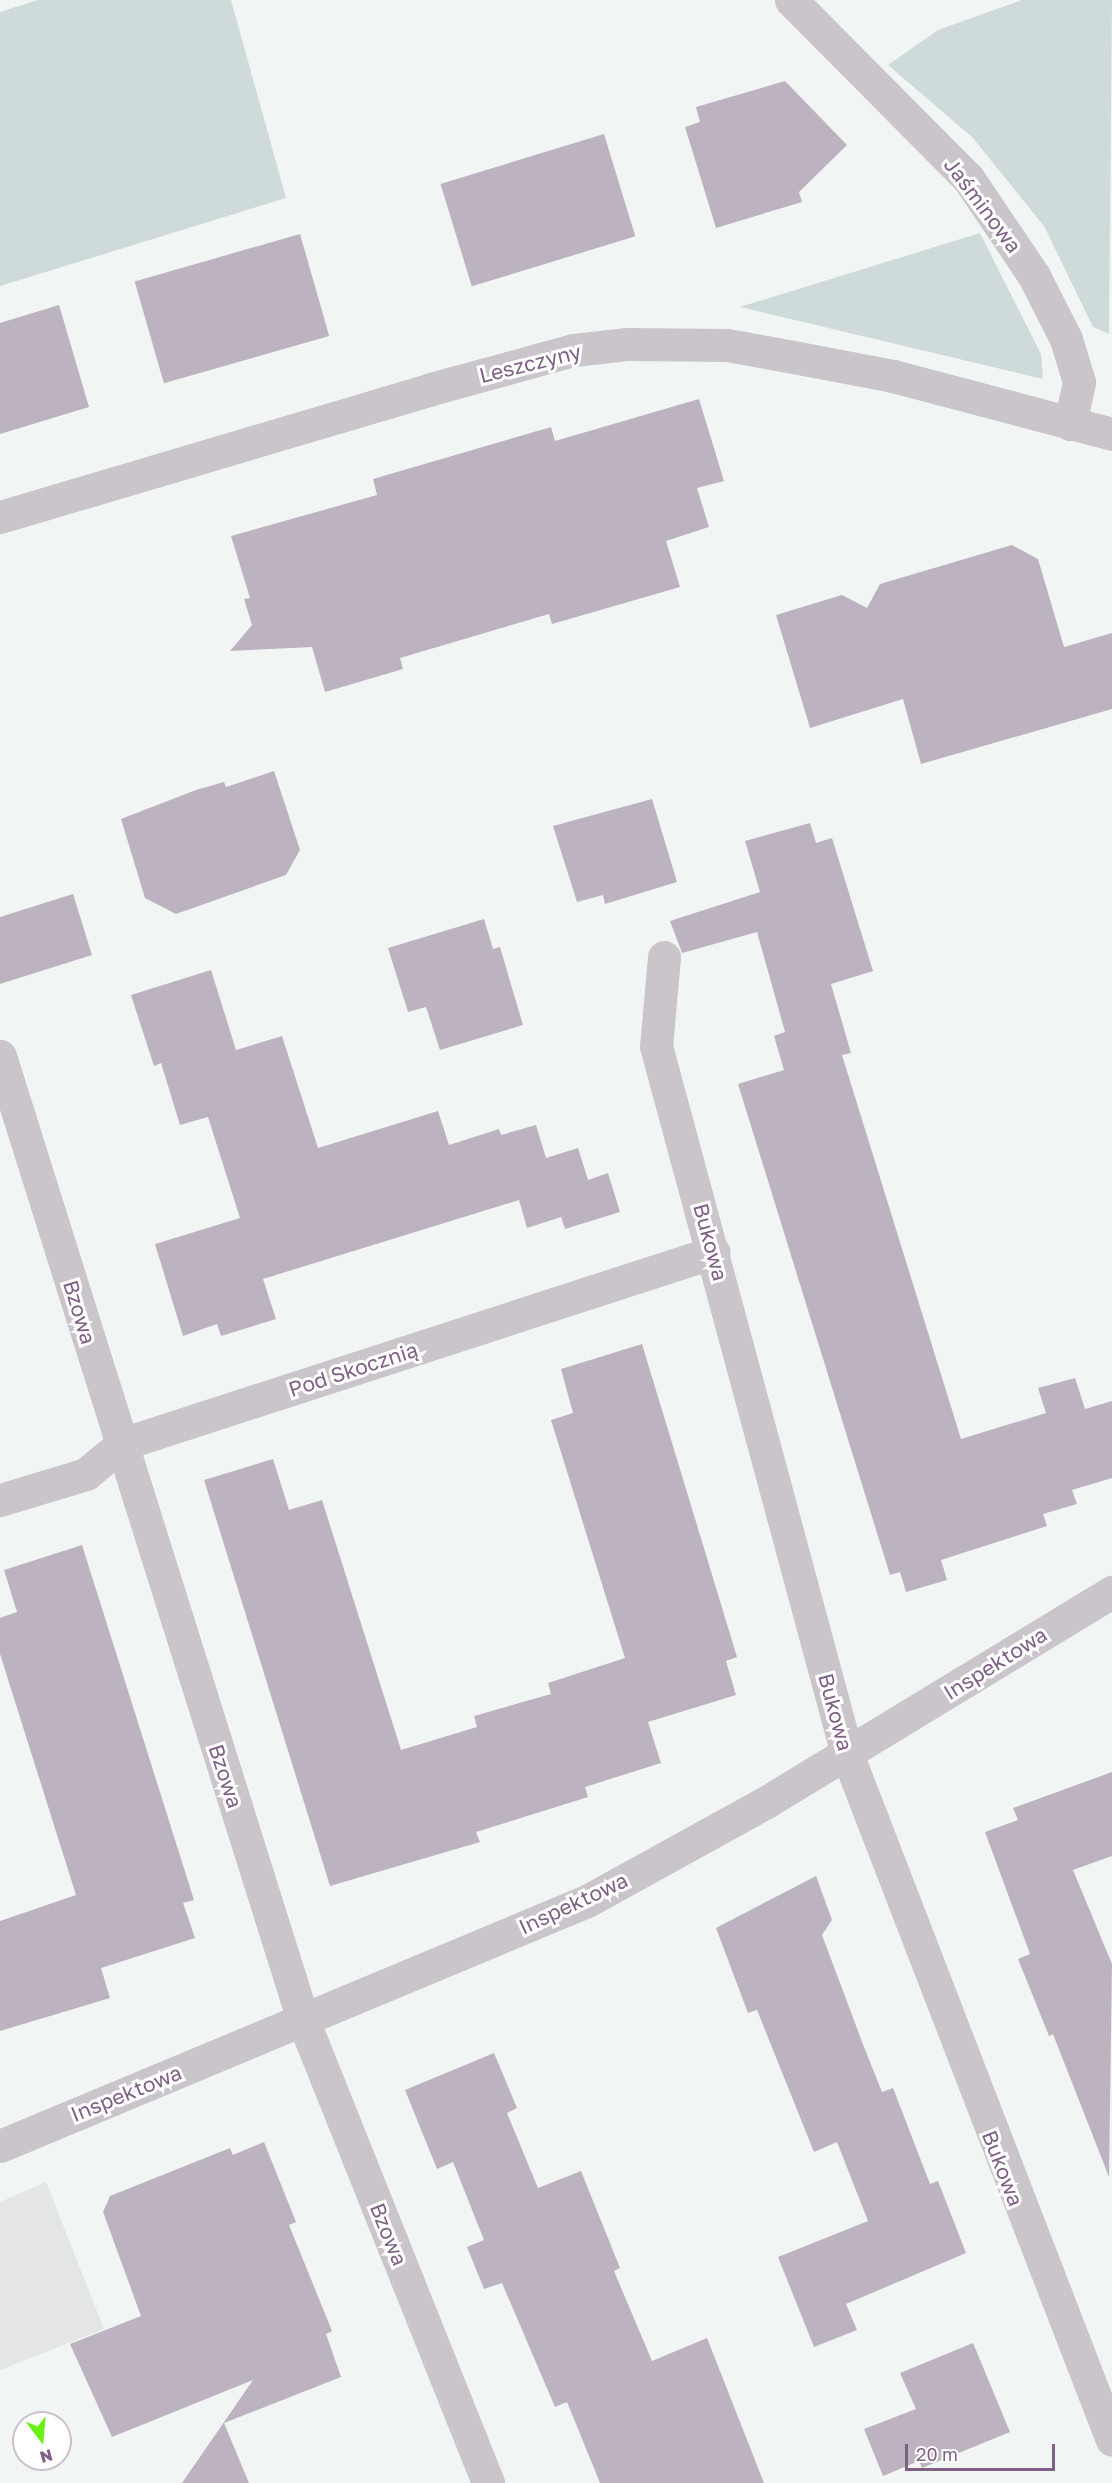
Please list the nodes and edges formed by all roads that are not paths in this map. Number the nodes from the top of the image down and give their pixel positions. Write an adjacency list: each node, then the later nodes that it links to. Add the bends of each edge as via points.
1 (791, 0): 2 (street, Jaśminowa, via 968,178 1034,276 1066,339 1078,382)
2 (1070, 424): 3 (street, Leszczyny); 4 (street, Leszczyny, via 893,376 737,347 626,344 574,350 431,389)
3 (1112, 435)
4 (0, 517)
5 (664, 957): 7 (street, Bukowa, via 656,1046)
6 (0, 1056): 8 (street, Bzowa)
7 (714, 1252): 8 (street, Pod Skocznią); 11 (street, Bukowa)
8 (122, 1444): 9 (street, Pod Skocznią, via 86,1474); 12 (street, Bzowa)
9 (0, 1500)
10 (1112, 1592): 11 (street, Inspektowa)
11 (847, 1754): 12 (street, Inspektowa, via 587,1901); 14 (street, Bukowa)
12 (303, 2020): 13 (street, Inspektowa); 15 (street, Bzowa)
13 (0, 2146)
14 (1112, 2440)
15 (488, 2483)

